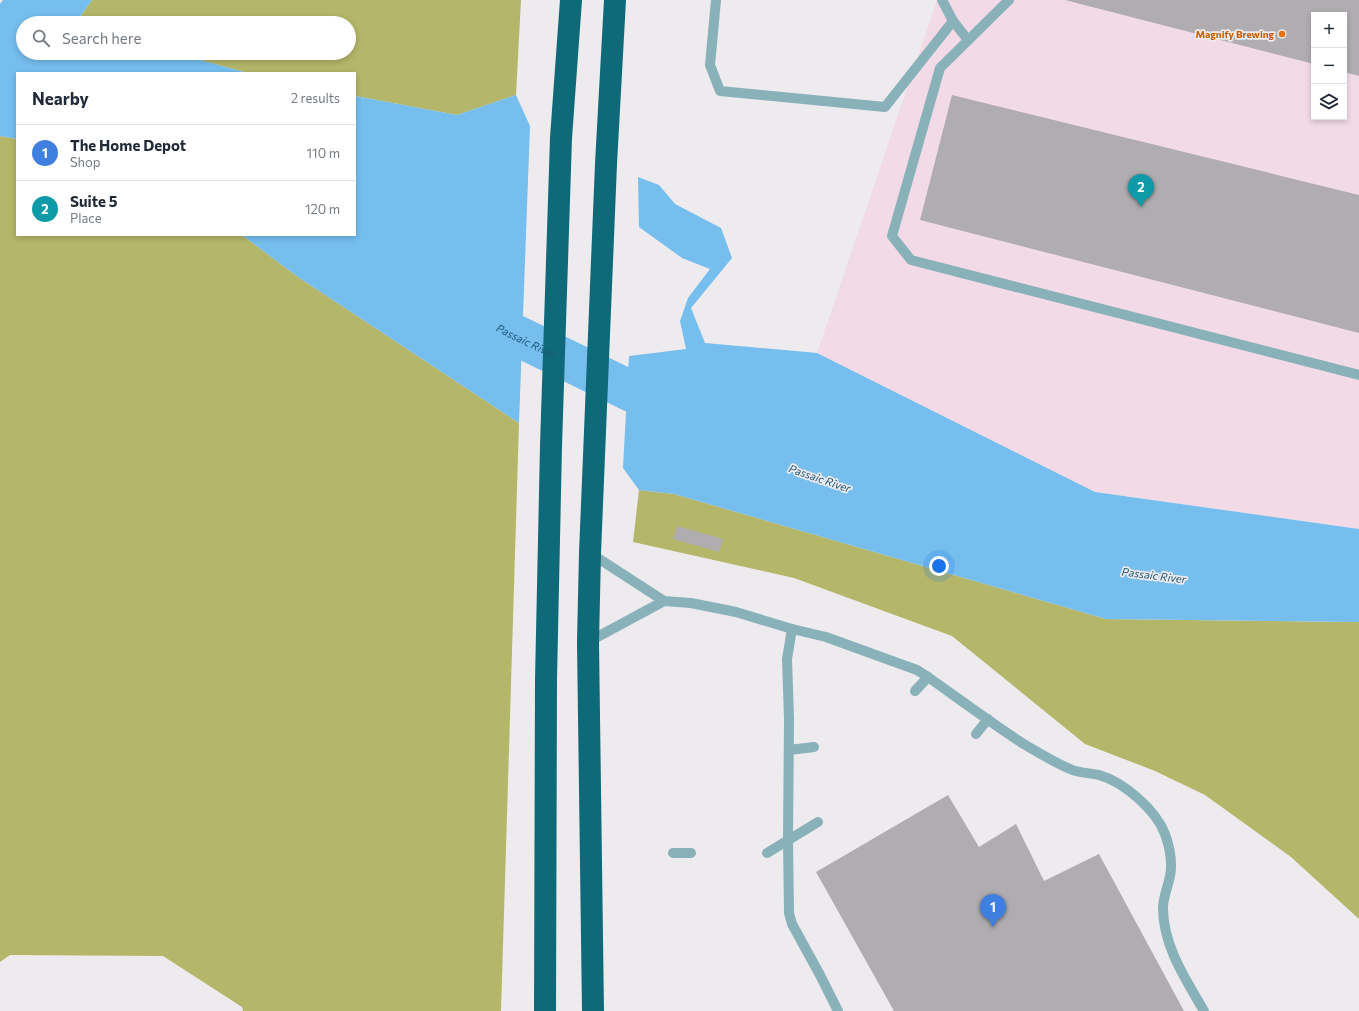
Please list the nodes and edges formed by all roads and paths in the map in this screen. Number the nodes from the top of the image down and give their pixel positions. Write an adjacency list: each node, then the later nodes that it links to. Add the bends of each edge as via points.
1 (571, 0): 24 (highway, via 561,138 551,446 546,680)
2 (615, 0): 9 (highway)
3 (716, 0): 6 (lane, via 710,65 720,91 885,107)
4 (942, 0): 6 (lane)
5 (1009, 0): 7 (lane)
6 (953, 21): 7 (lane)
7 (968, 40): 8 (lane, via 940,68 892,236 911,260)
8 (1359, 374)
9 (590, 553): 10 (lane); 12 (highway)
10 (664, 601): 11 (lane, via 691,603 736,612); 12 (lane)
11 (792, 629): 13 (lane, via 826,638); 18 (lane, via 787,659)
12 (588, 642): 25 (highway)
13 (928, 676): 14 (lane); 15 (lane)
14 (915, 691)
15 (988, 720): 16 (lane); 27 (lane, via 1071,770 1101,775 1118,784 1133,794 1157,819 1164,832 1172,861 1163,908 1165,932 1170,948)
16 (976, 734)
17 (814, 746): 18 (lane)
18 (789, 750): 20 (lane)
19 (818, 822): 20 (lane)
20 (788, 840): 23 (lane); 26 (lane, via 789,914)
21 (673, 853): 22 (lane)
22 (691, 853)
23 (767, 853)
24 (545, 1011)
25 (593, 1011)
26 (838, 1011)
27 (1204, 1011)

